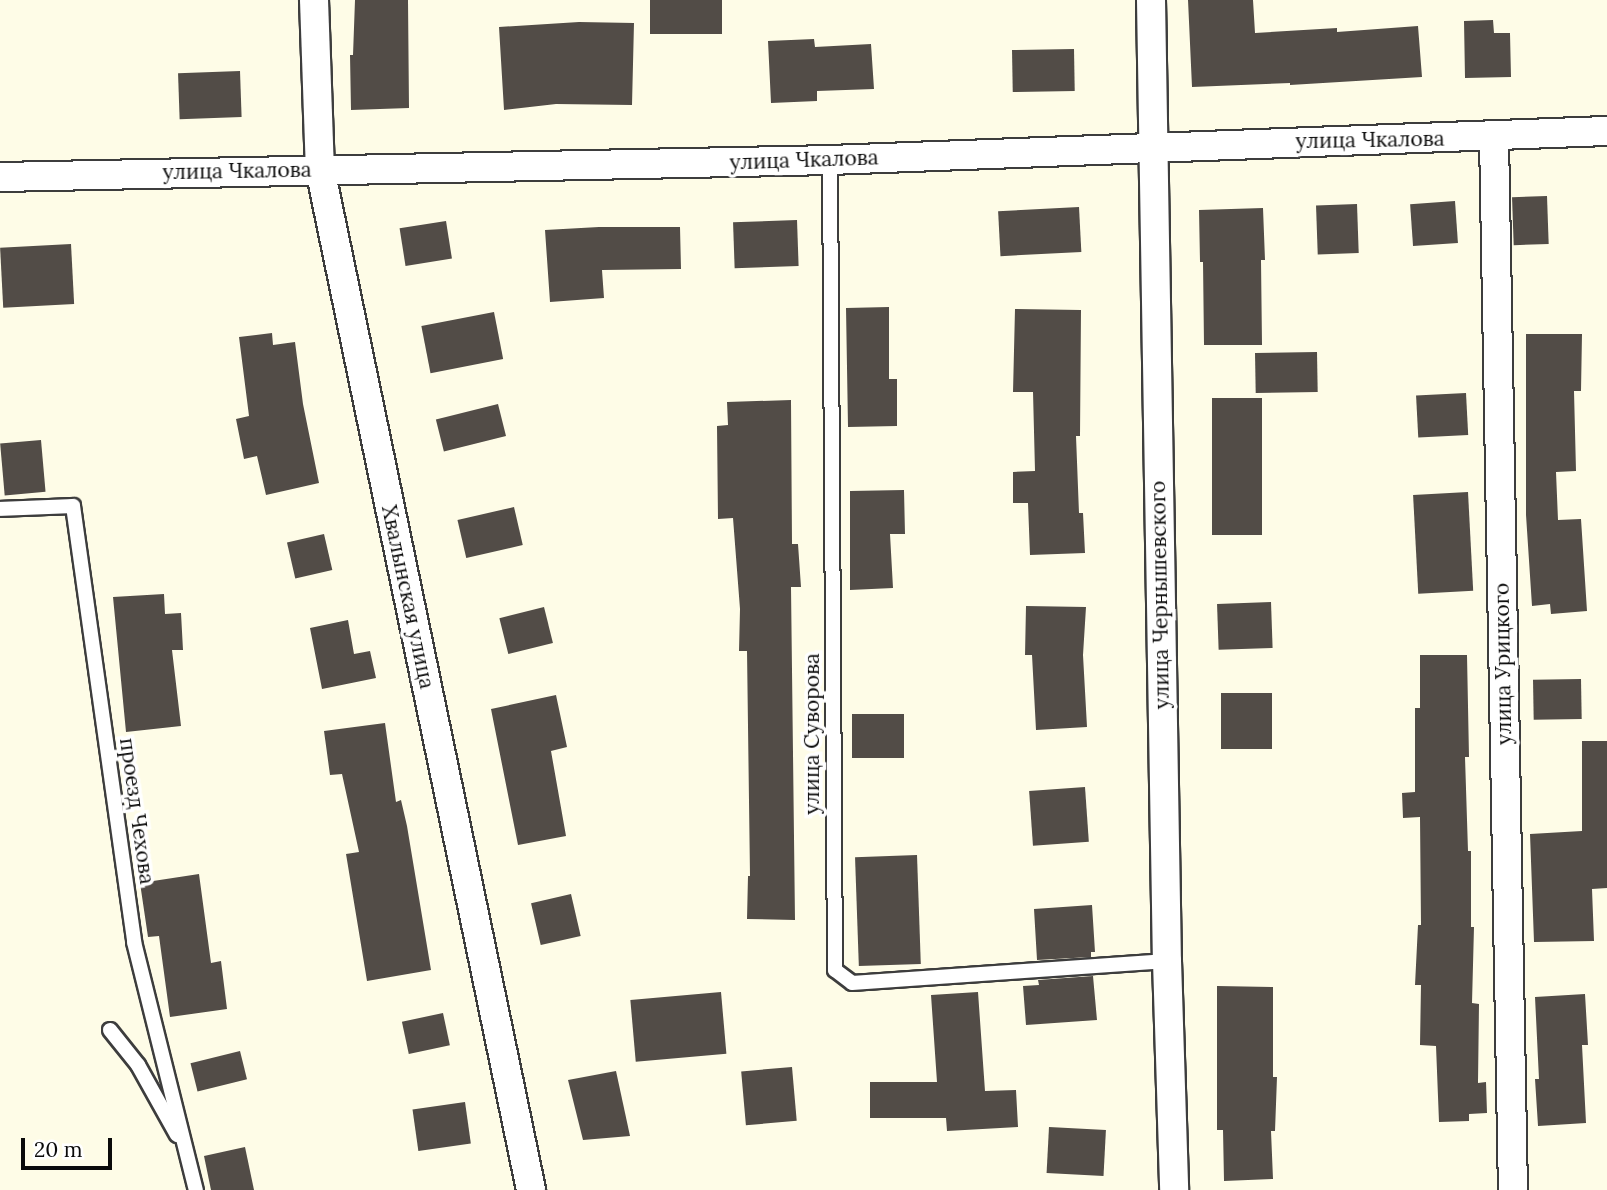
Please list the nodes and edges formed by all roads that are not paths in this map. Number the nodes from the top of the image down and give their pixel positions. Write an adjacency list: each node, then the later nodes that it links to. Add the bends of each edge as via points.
1 (314, 0): 7 (street, Хвалынская улица)
2 (1151, 0): 5 (street, улица Чернышевского)
3 (1607, 131): 4 (street, улица Чкалова)
4 (1494, 137): 5 (street, улица Чкалова); 15 (street, улица Урицкого)
5 (1153, 146): 6 (street, улица Чкалова); 10 (street, улица Чернышевского)
6 (830, 160): 7 (street, улица Чкалова); 10 (lane, улица Суворова, via 835,970 852,983)
7 (320, 169): 8 (street, улица Чкалова); 13 (street, Хвалынская улица)
8 (0, 177)
9 (0, 509): 12 (lane, проезд Чехова, via 73,506 134,942)
10 (1167, 961): 14 (street, улица Чернышевского)
11 (110, 1030): 12 (lane, via 138,1065 173,1127)
12 (194, 1183)
13 (531, 1190)
14 (1174, 1190)
15 (1513, 1190)

